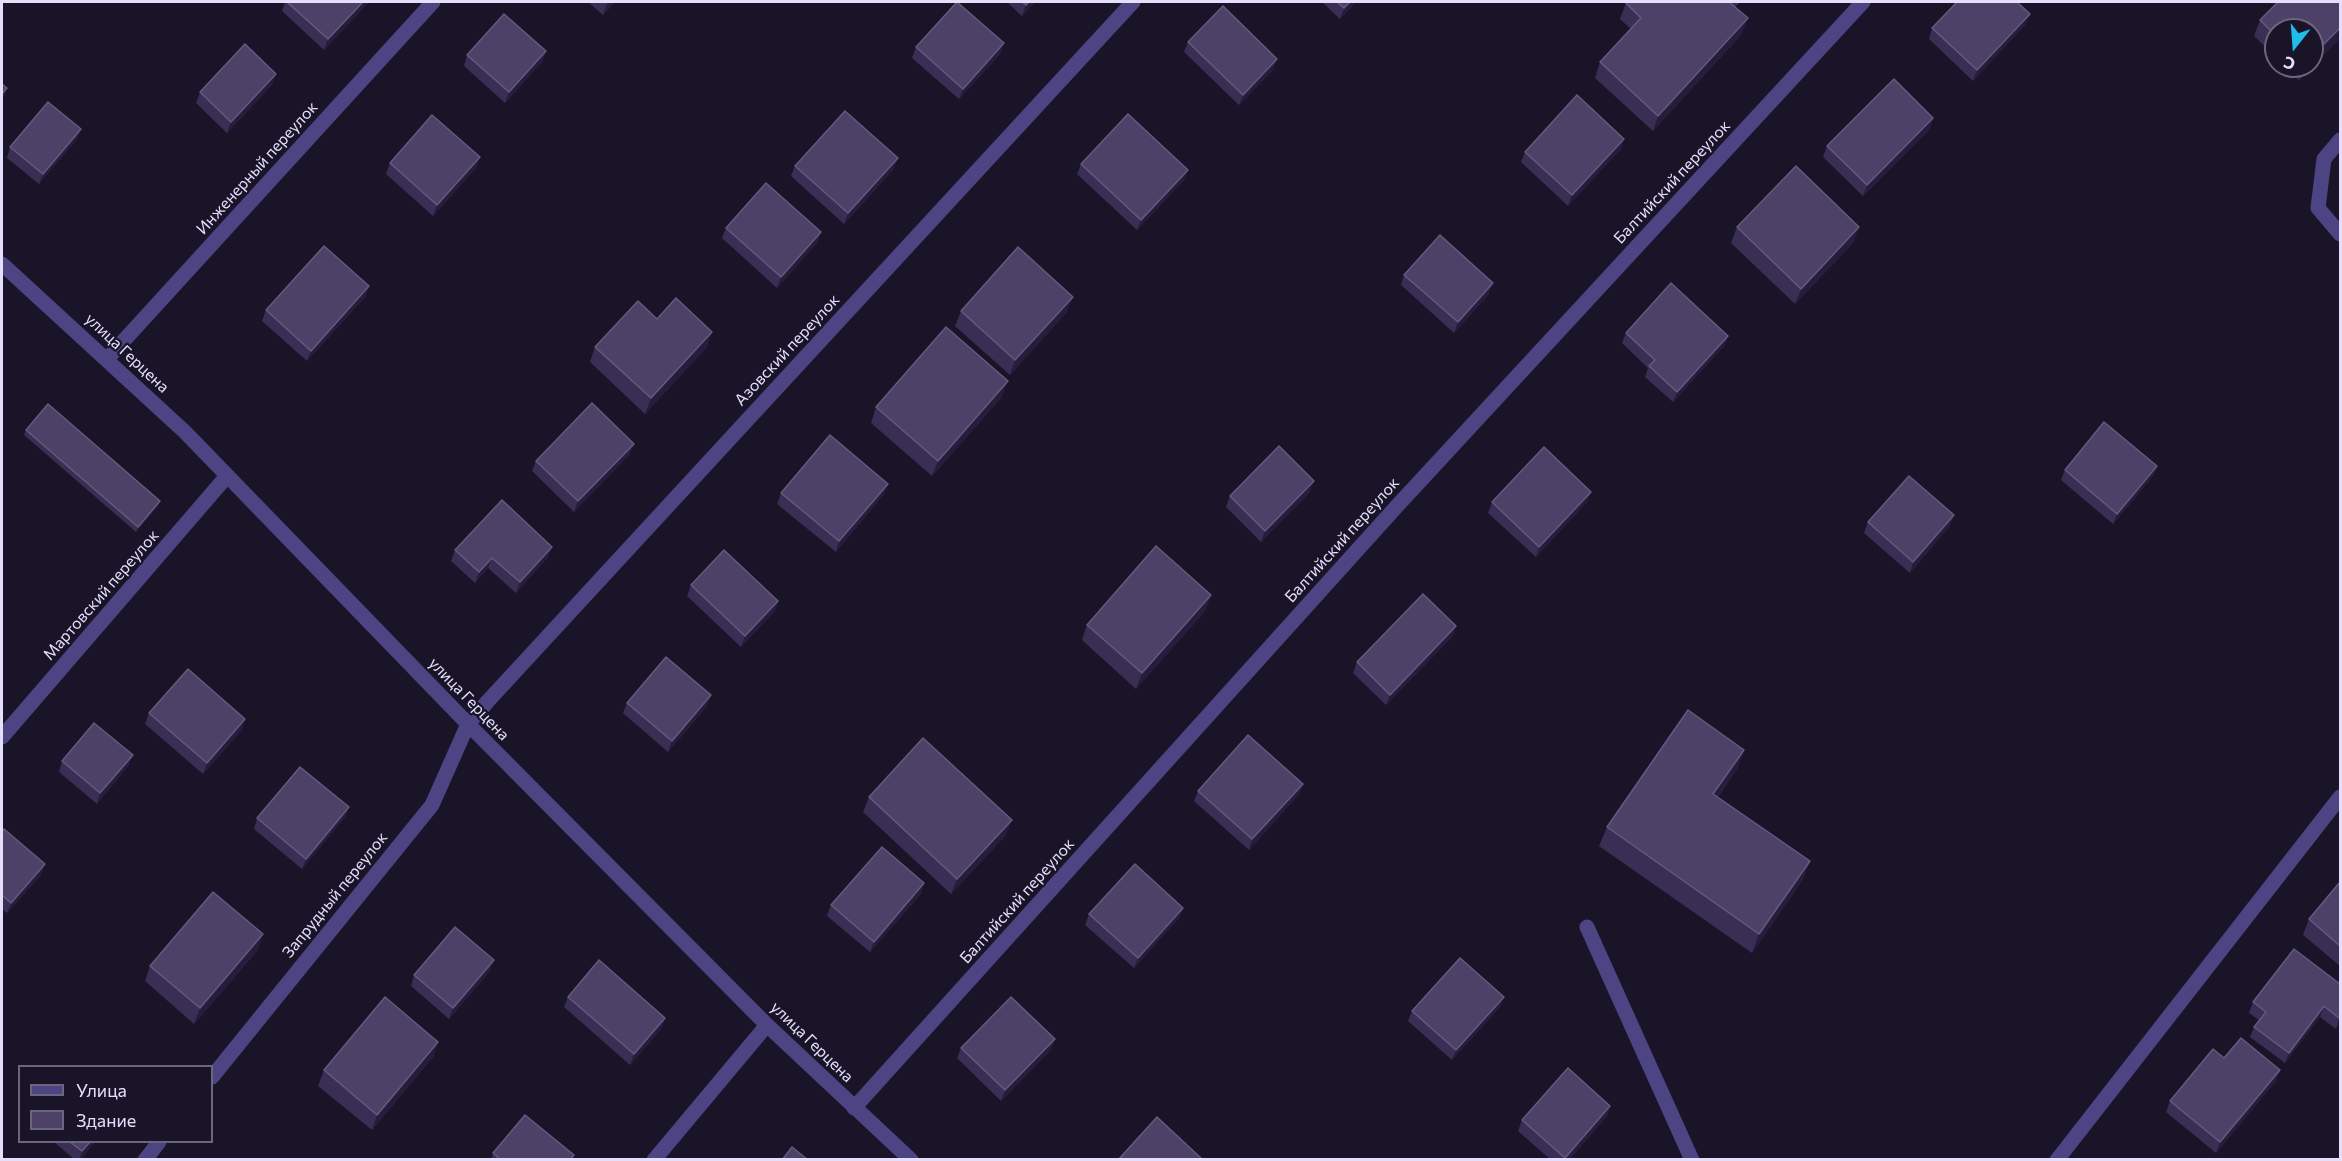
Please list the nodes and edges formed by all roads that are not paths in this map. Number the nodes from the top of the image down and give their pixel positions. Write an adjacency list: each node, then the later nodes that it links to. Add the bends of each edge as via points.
1 (433, 2): 7 (street, Инженерный переулок)
2 (1133, 2): 9 (street, Азовский переулок)
3 (1863, 2): 15 (street, Балтийский переулок, via 1397,506)
4 (2340, 140): 5 (street, via 2324,159 2318,208)
5 (2340, 234)
6 (2, 264): 7 (street, улица Герцена)
7 (107, 359): 8 (street, улица Герцена)
8 (227, 476): 9 (street, улица Герцена); 10 (street, Мартовский переулок)
9 (468, 724): 13 (street, улица Герцена); 14 (street, Запрудный переулок, via 432,805)
10 (2, 736)
11 (2340, 797): 21 (street)
12 (1587, 927): 20 (street)
13 (767, 1025): 15 (street, улица Герцена); 18 (street)
14 (213, 1076)
15 (855, 1107): 19 (street, улица Герцена)
16 (158, 1143): 17 (street)
17 (145, 1160)
18 (654, 1160)
19 (911, 1160)
20 (1692, 1160)
21 (2057, 1160)

